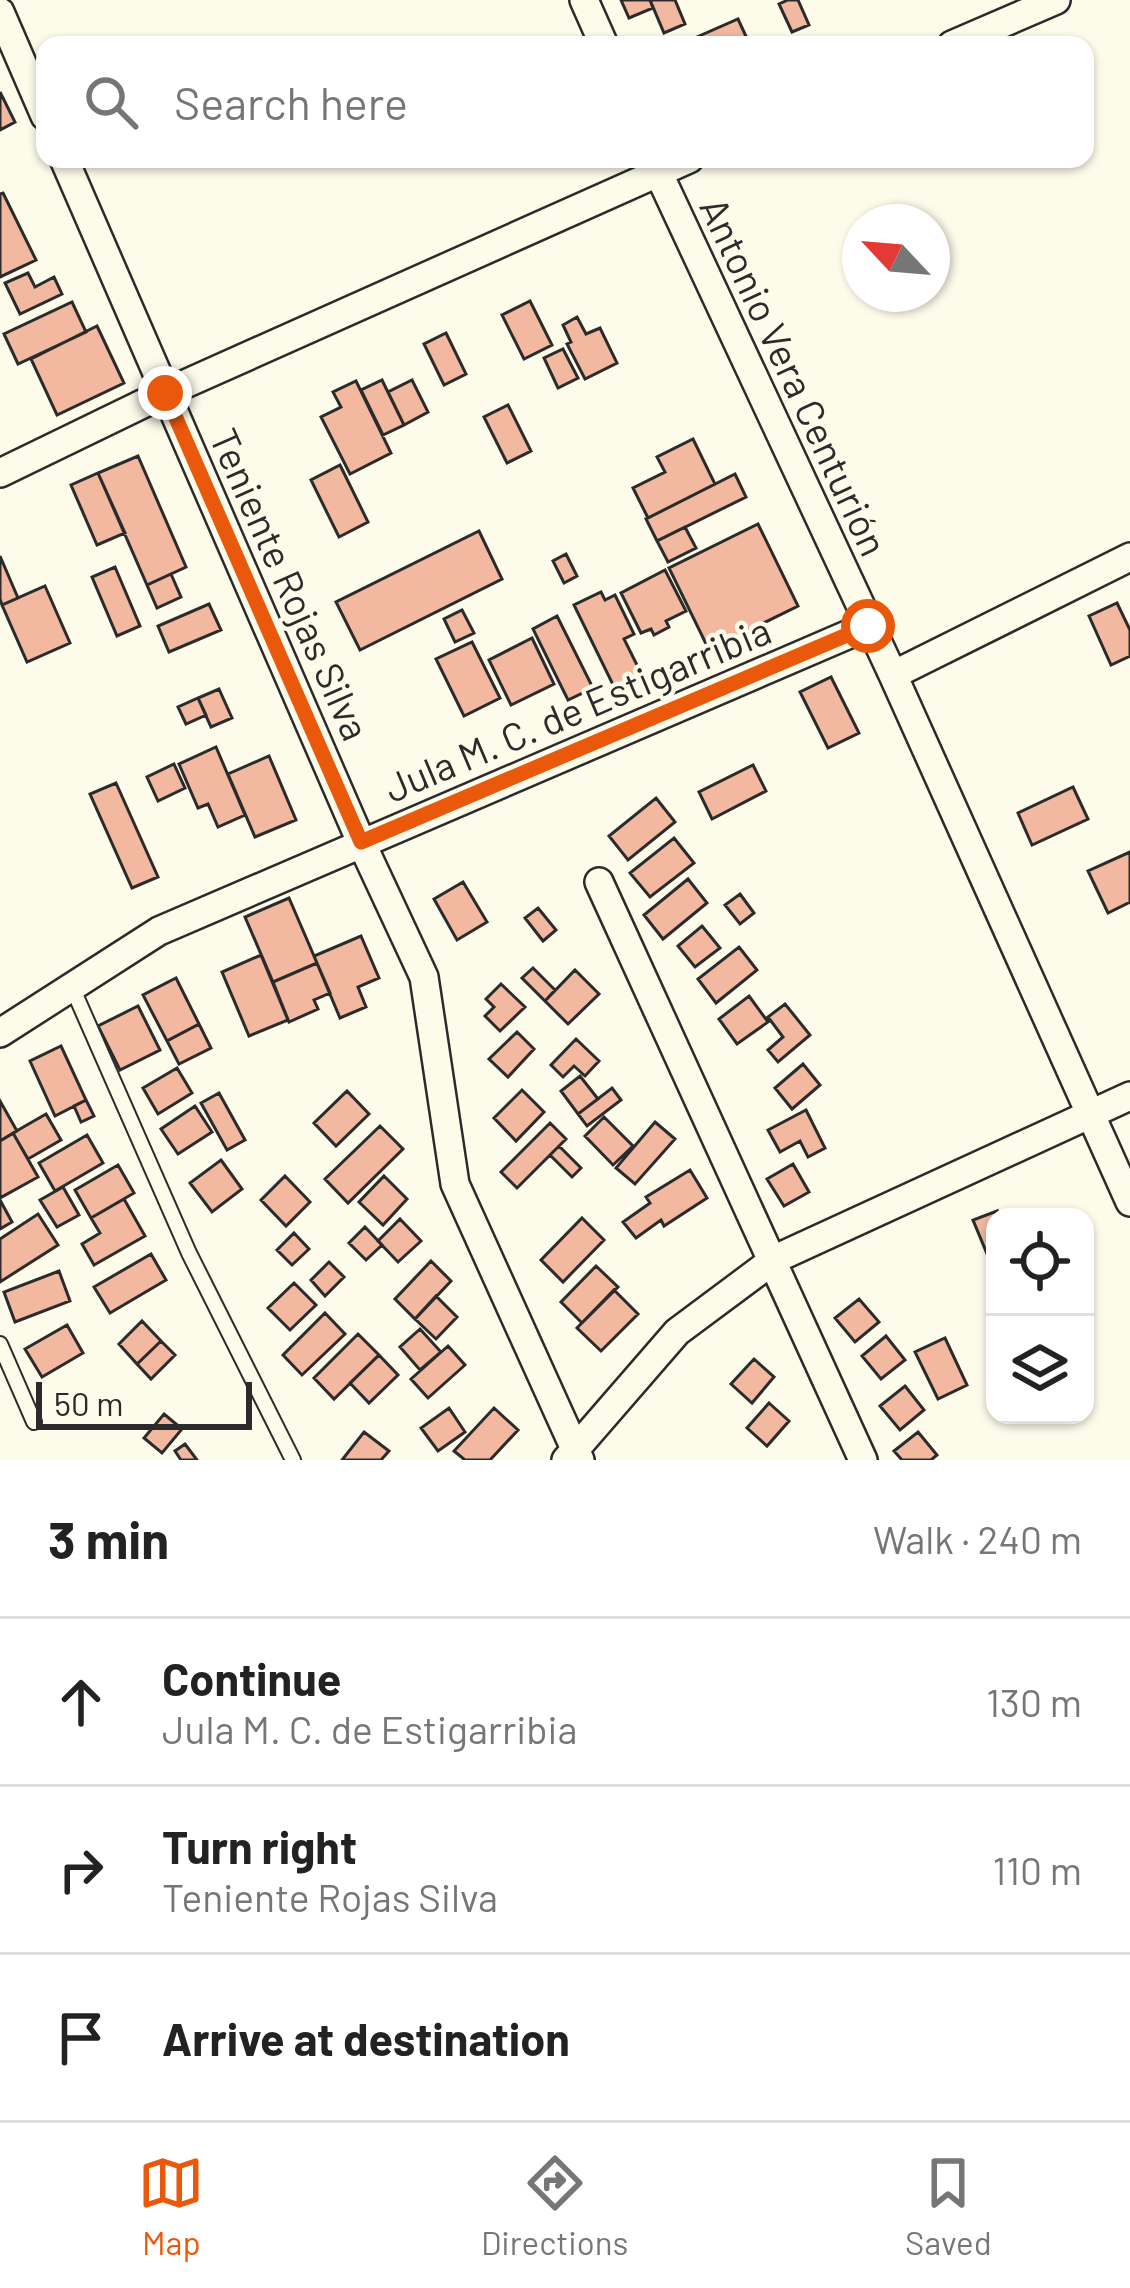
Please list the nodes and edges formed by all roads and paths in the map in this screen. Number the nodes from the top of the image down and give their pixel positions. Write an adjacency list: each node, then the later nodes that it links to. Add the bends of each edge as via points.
1 (584, 0): 4 (street)
2 (1056, 0): 5 (street)
3 (0, 13): 6 (street)
4 (600, 36)
5 (973, 36)
6 (36, 95)
7 (68, 168): 10 (street, Teniente Rojas Silva)
8 (651, 168): 10 (street)
9 (656, 168): 13 (street, Antonio Vera Centurión)
10 (165, 393): 11 (street); 15 (street, Teniente Rojas Silva)
11 (0, 473)
12 (1130, 557): 14 (street)
13 (868, 626): 14 (street, Antonio Vera Centurión); 15 (street, Jula M. C. de Estigarribia)
14 (893, 675): 20 (street, Antonio Vera Centurión)
15 (361, 842): 17 (street, Jula M. C. de Estigarribia, via 159,931); 25 (street, Teniente Rojas Silva, via 424,977 455,1184)
16 (599, 882): 22 (street)
17 (72, 987): 18 (street, Jula M. C. de Estigarribia); 26 (lane, via 189,1253)
18 (0, 1033)
19 (1130, 1096): 20 (street)
20 (1089, 1114): 21 (street, Antonio Vera Centurión); 22 (street)
21 (1130, 1202)
22 (775, 1259): 25 (street, via 676,1332); 27 (street)
23 (0, 1344): 24 (lane)
24 (34, 1422)
25 (574, 1457)
26 (293, 1460)
27 (863, 1460)

